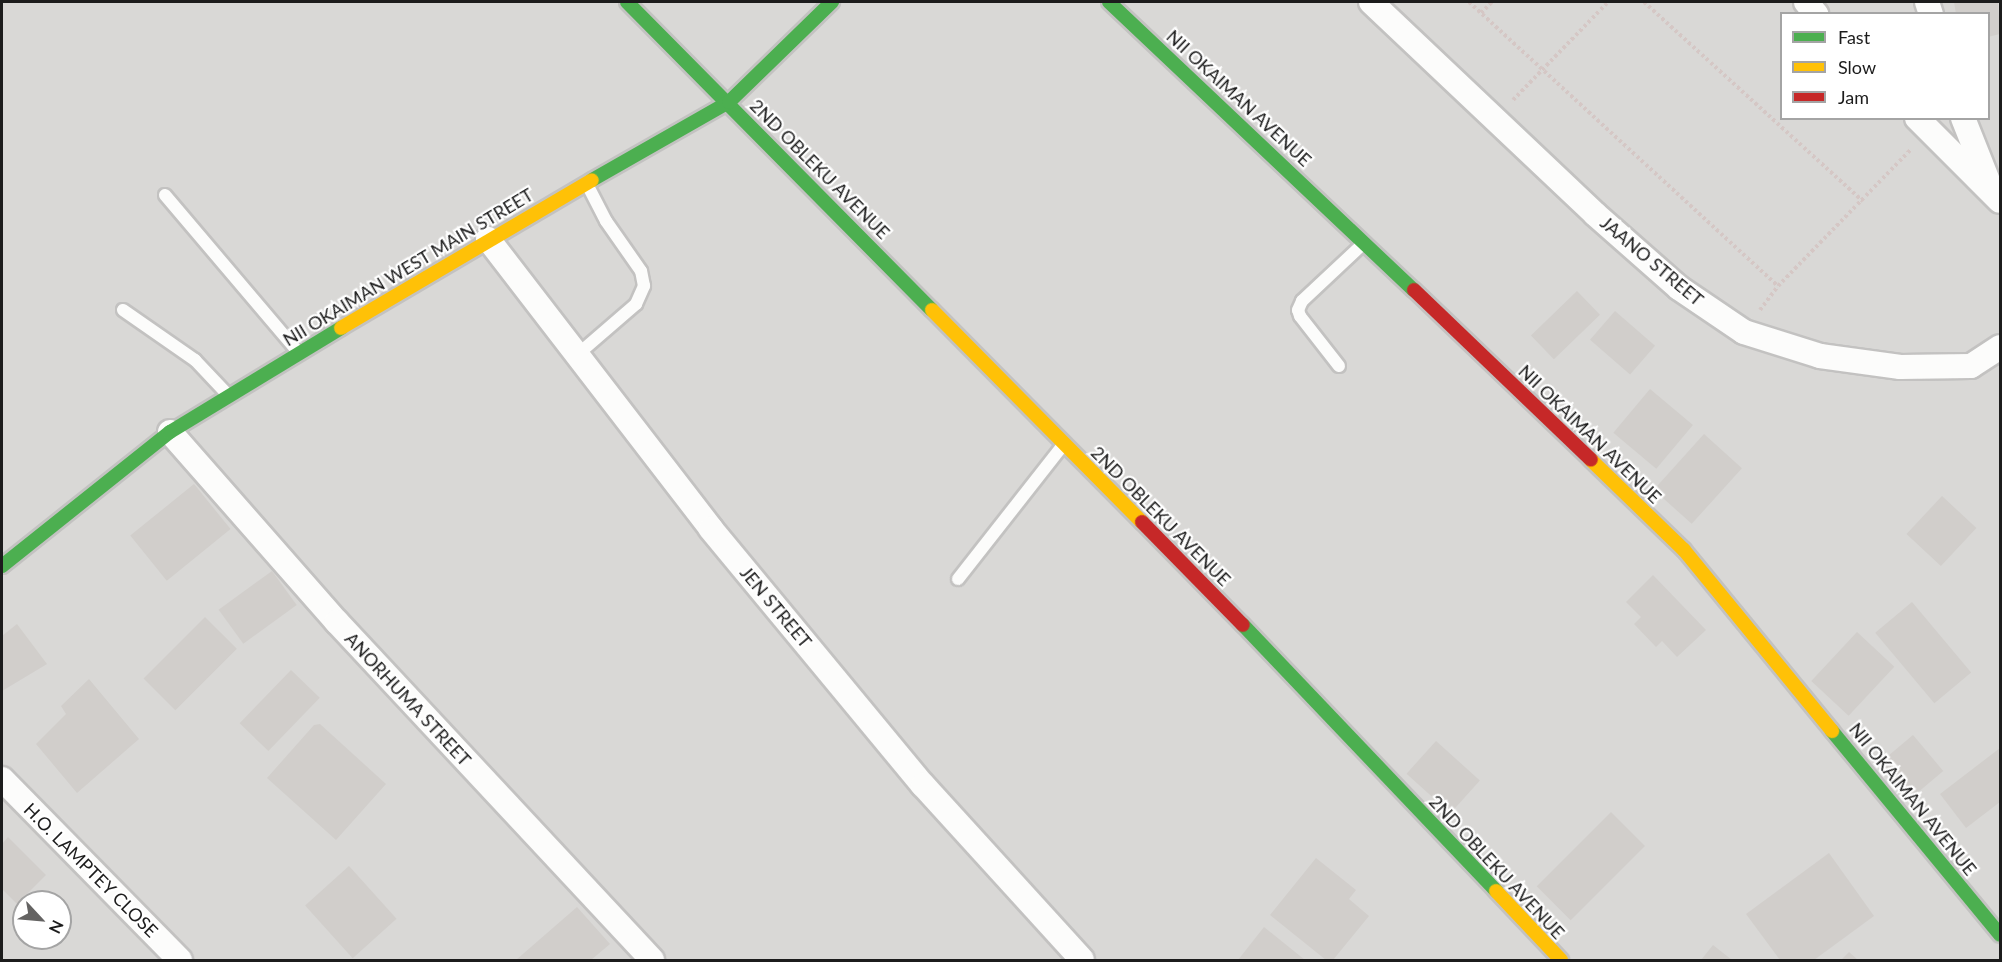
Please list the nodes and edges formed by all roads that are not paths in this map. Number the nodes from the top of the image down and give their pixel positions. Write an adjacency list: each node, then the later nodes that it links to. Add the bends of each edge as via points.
1 (627, 2): 5 (street, 2ND OBLEKU AVENUE)
2 (832, 2): 5 (street, NII OKAIMAN WEST MAIN STREET)
3 (1109, 2): 12 (street, NII OKAIMAN AVENUE)
4 (1371, 2): 14 (street, JAANO STREET, via 1595,214 1679,288 1744,332 1820,356 1900,367 1971,366)
5 (729, 102): 8 (street, NII OKAIMAN WEST MAIN STREET); 20 (street, 2ND OBLEKU AVENUE)
6 (1964, 120): 10 (street)
7 (1923, 124): 10 (street)
8 (586, 183): 11 (street, NII OKAIMAN WEST MAIN STREET); 16 (lane, via 606,221 641,271 644,286 636,304)
9 (165, 195): 15 (lane)
10 (1998, 200)
11 (488, 239): 15 (street, NII OKAIMAN WEST MAIN STREET); 16 (street, JEN STREET)
12 (1365, 242): 17 (lane, via 1302,301 1298,310); 24 (street, NII OKAIMAN AVENUE, via 1684,549)
13 (123, 310): 18 (lane, via 195,360)
14 (2001, 347)
15 (299, 353): 18 (street, NII OKAIMAN WEST MAIN STREET)
16 (577, 355): 27 (street, JEN STREET, via 711,529 916,776)
17 (1340, 366)
18 (228, 396): 19 (street, NII OKAIMAN WEST MAIN STREET)
19 (170, 432): 21 (street, NII OKAIMAN WEST MAIN STREET); 26 (street, ANORHUMA STREET, via 337,622)
20 (1065, 443): 22 (lane); 28 (street, 2ND OBLEKU AVENUE)
21 (2, 566)
22 (958, 579)
23 (2, 779): 25 (street, H.O. LAMPTEY CLOSE)
24 (2001, 935)
25 (180, 960)
26 (652, 960)
27 (1082, 960)
28 (1561, 960)

